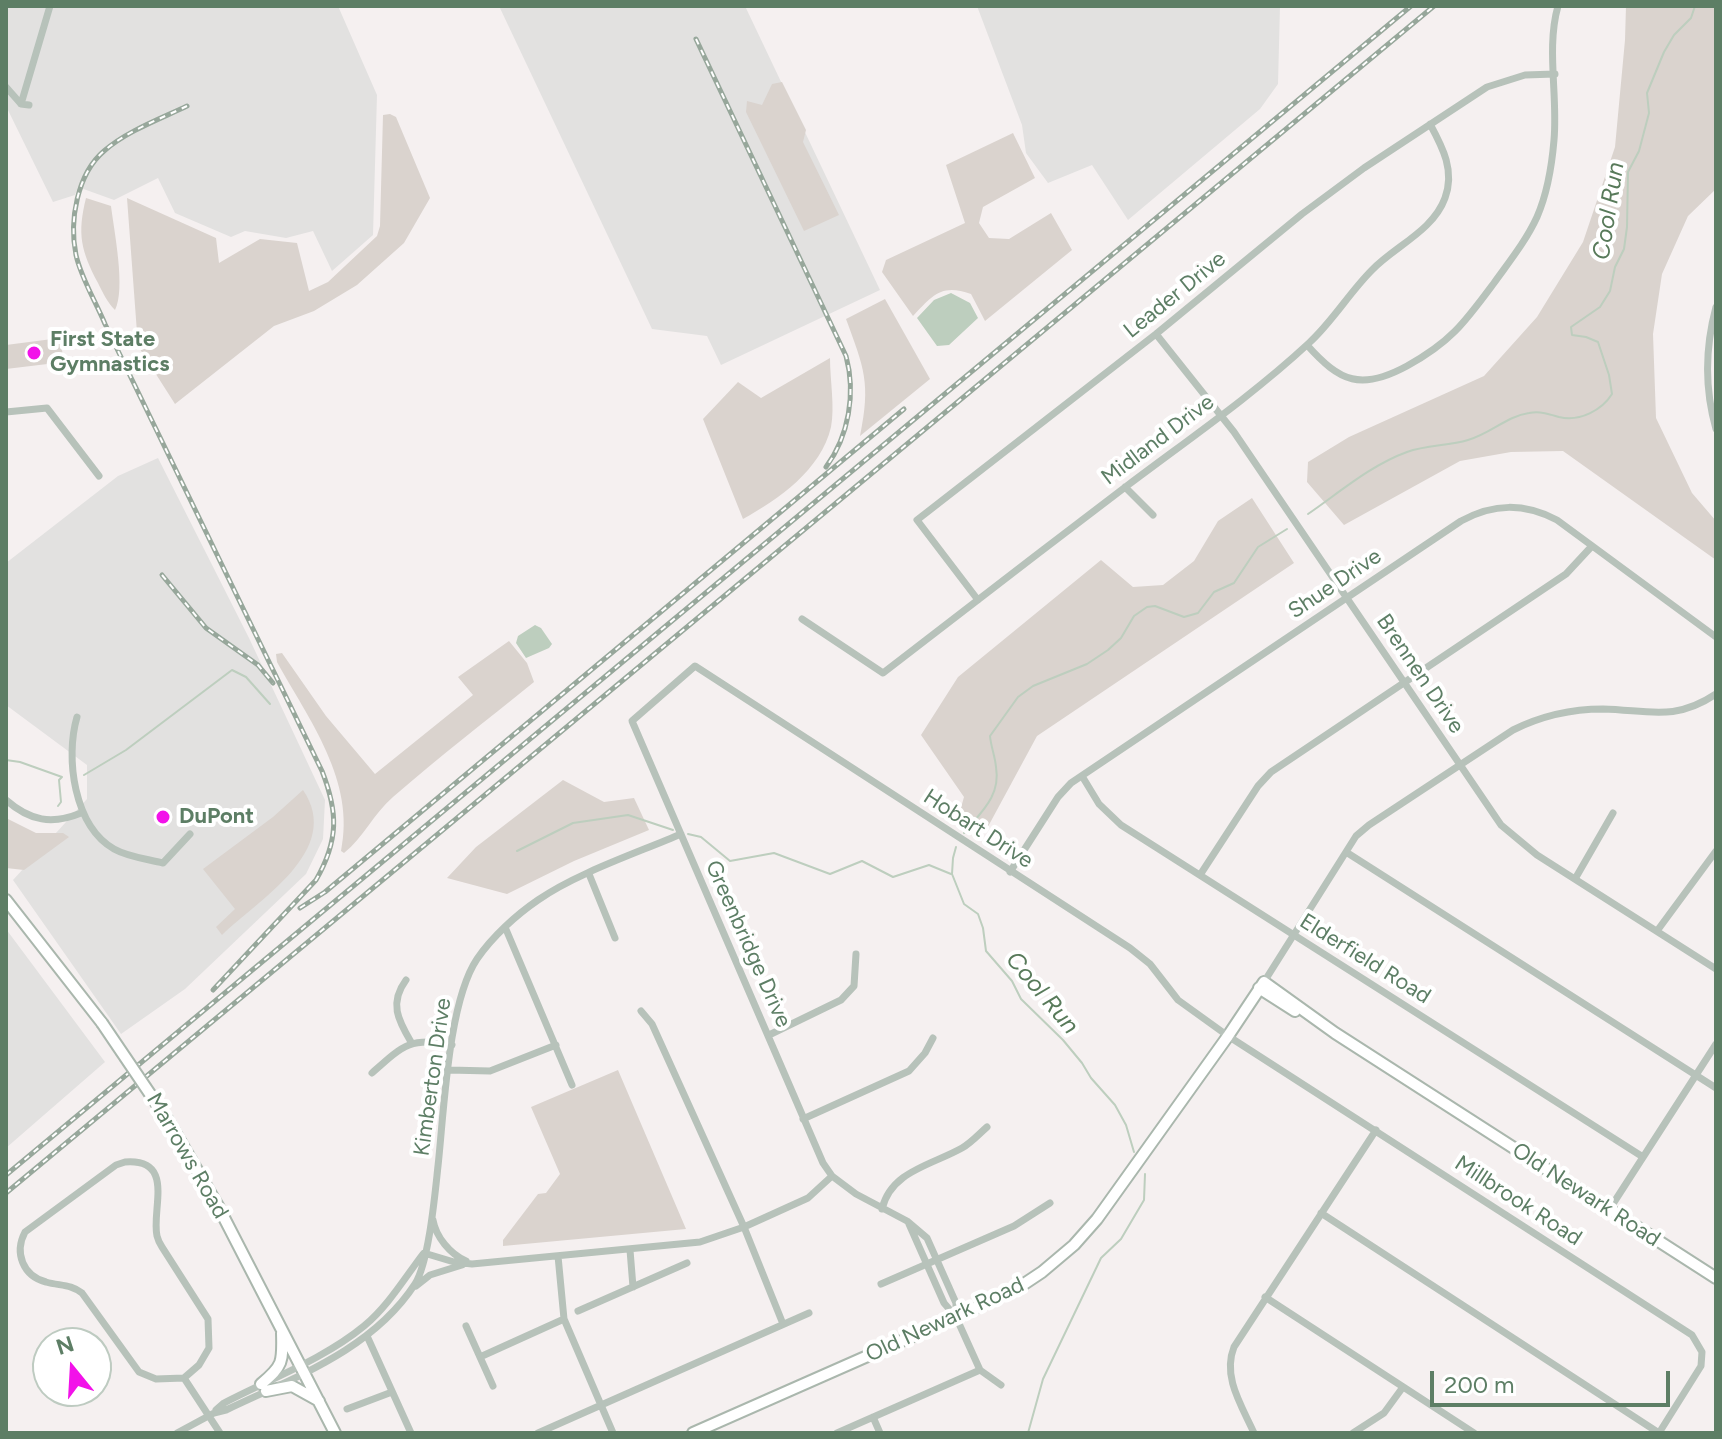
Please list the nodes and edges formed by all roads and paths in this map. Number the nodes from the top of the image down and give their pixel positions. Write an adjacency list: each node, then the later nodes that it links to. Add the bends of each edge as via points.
1 (50, 6): 4 (street, via 25,105)
2 (1558, 6): 3 (street)
3 (1555, 74): 5 (street, Leader Drive, via 1504,80); 9 (street, via 1551,162 1538,215 1464,325 1413,363 1372,380 1333,372)
4 (6, 87)
5 (1430, 124): 8 (street, Leader Drive, via 1302,214); 9 (street, Midland Drive, via 1446,152 1449,173 1439,209 1374,268)
6 (1716, 307): 7 (street)
7 (1713, 329): 12 (street, via 1706,368)
8 (1156, 334): 11 (street, Brennen Drive); 18 (street, Leader Drive, via 917,520)
9 (1307, 345): 11 (street, Midland Drive)
10 (6, 412): 13 (street, via 47,408)
11 (1222, 414): 14 (street, Midland Drive); 17 (street, Brennen Drive)
12 (1716, 429)
13 (99, 476)
14 (1125, 487): 15 (street); 18 (street, Midland Drive)
15 (1153, 515)
16 (1592, 546): 17 (street, Shue Drive, via 1535,510 1496,508 1461,521); 20 (street, Shue Drive); 22 (street, via 1566,574)
17 (1347, 598): 22 (street, Brennen Drive); 26 (street, Shue Drive)
18 (978, 600): 19 (street, Midland Drive, via 883,673)
19 (802, 619)
20 (1716, 637)
21 (695, 666): 31 (street, Greenbridge Drive, via 632,721); 34 (street, Hobart Drive)
22 (1403, 683): 25 (street, Brennen Drive); 36 (street, via 1265,778)
23 (1716, 694): 25 (street, via 1674,713 1606,709 1553,715 1513,730)
24 (77, 717): 28 (street, via 71,753)
25 (1459, 765): 33 (street, via 1369,825); 37 (street, Brennen Drive, via 1512,836)
26 (1082, 776): 34 (street, Shue Drive, via 1058,797); 36 (street, Elderfield Road, via 1099,804 1121,825)
27 (6, 800): 28 (street, via 45,821)
28 (81, 813): 30 (street, via 113,848 163,863)
29 (1613, 813): 37 (street)
30 (190, 834)
31 (681, 834): 35 (street, Kimberton Drive); 51 (street, Greenbridge Drive)
32 (1716, 851): 40 (street)
33 (1346, 852): 41 (street); 60 (street)
34 (1010, 872): 52 (street, Hobart Drive, via 1141,957 1178,1000)
35 (589, 874): 39 (street, Kimberton Drive, via 540,898); 42 (street)
36 (1200, 875): 41 (street, Elderfield Road)
37 (1575, 879): 40 (street, Brennen Drive)
38 (6, 900): 93 (street, Marrows Road, bridge, via 102,1023 169,1122)
39 (505, 927): 56 (street, Kimberton Drive, via 471,972); 57 (street)
40 (1657, 931): 44 (street, Brennen Drive)
41 (1293, 935): 46 (street); 66 (street, Elderfield Road)
42 (615, 938)
43 (856, 954): 51 (street, via 854,986 841,1000)
44 (1716, 969)
45 (406, 980): 54 (street, via 396,995 396,1009)
46 (1261, 985): 47 (street, Old Newark Road); 49 (street, Old Newark Road); 50 (street, Old Newark Road)
47 (1276, 1000): 49 (street); 50 (street, Old Newark Road)
48 (641, 1011): 74 (street, via 652,1024)
49 (1244, 1011): 52 (street, Old Newark Road)
50 (1335, 1033): 70 (street, Old Newark Road)
51 (769, 1035): 63 (street, Greenbridge Drive)
52 (1228, 1036): 65 (street, Millbrook Road); 89 (street, Old Newark Road, via 1074,1245 1021,1286)
53 (933, 1038): 63 (street, via 909,1071)
54 (411, 1042): 56 (street); 59 (street)
55 (1716, 1044): 60 (street)
56 (452, 1045): 58 (street, Kimberton Drive)
57 (556, 1045): 58 (street, via 490,1071); 61 (street)
58 (449, 1070): 72 (street, Kimberton Drive)
59 (372, 1073)
60 (1696, 1075): 62 (street); 66 (street)
61 (572, 1085)
62 (1716, 1088)
63 (803, 1119): 67 (street, Greenbridge Drive)
64 (987, 1127): 69 (street, via 965,1147 899,1180)
65 (1376, 1130): 71 (street); 122 (street, Millbrook Road, via 1692,1335 1702,1352 1701,1366)
66 (1643, 1157): 70 (street)
67 (832, 1176): 69 (street, Greenbridge Drive); 74 (street, via 808,1198)
68 (1050, 1203): 78 (street, via 1014,1226)
69 (882, 1209): 73 (street, Greenbridge Drive)
70 (1609, 1210): 82 (street, Old Newark Road)
71 (1321, 1213): 86 (street); 122 (street)
72 (432, 1215): 76 (street, Kimberton Drive); 80 (street, via 449,1249)
73 (907, 1221): 78 (street, Greenbridge Drive, via 927,1238); 81 (street)
74 (744, 1227): 75 (street, via 700,1242); 91 (street)
75 (630, 1250): 77 (street); 84 (street)
76 (424, 1253): 80 (street); 85 (street, Kimberton Drive, via 418,1280); 94 (street, Kimberton Drive)
77 (558, 1256): 80 (street); 90 (street)
78 (937, 1260): 81 (street); 89 (street, Greenbridge Drive, via 956,1303)
79 (687, 1263): 84 (street)
80 (472, 1264): 85 (street, via 430,1275)
81 (928, 1264): 83 (street); 89 (street, via 944,1303)
82 (1716, 1278)
83 (881, 1284)
84 (633, 1287): 87 (street)
85 (407, 1295): 95 (street, Kimberton Drive)
86 (1265, 1297): 102 (street); 119 (street, via 1237,1340 1230,1362 1232,1384)
87 (578, 1311)
88 (809, 1313): 91 (street)
89 (956, 1317): 98 (street); 116 (street, Old Newark Road)
90 (564, 1319): 96 (street); 106 (street)
91 (783, 1324): 106 (street)
92 (466, 1326): 96 (street)
93 (281, 1327): 97 (street, Marrows Road); 103 (street, via 282,1361)
94 (362, 1328): 95 (street); 97 (street, Kimberton Drive)
95 (367, 1337): 97 (street, Kimberton Drive); 104 (street)
96 (480, 1357): 101 (street)
97 (302, 1368): 103 (street); 105 (street, Marrows Road)
98 (980, 1370): 100 (street); 109 (street)
99 (184, 1378): 99 (street, via 156,1379 139,1372 82,1293 74,1286 43,1282 24,1267 19,1249 25,1232 116,1165 145,1165 155,1177 160,1189 156,1235 208,1319 209,1348); 108 (street)
100 (1001, 1385)
101 (493, 1386)
102 (1403, 1387): 120 (street, via 1384,1413); 121 (street)
103 (263, 1388): 105 (street, via 292,1386); 108 (street, via 224,1403)
104 (392, 1392): 107 (street); 113 (street)
105 (319, 1401): 112 (street, Marrows Road)
106 (599, 1405): 114 (street); 115 (street)
107 (347, 1409)
108 (211, 1414): 110 (street); 111 (street)
109 (873, 1417): 117 (street); 118 (street)
110 (177, 1433)
111 (220, 1433)
112 (335, 1433)
113 (411, 1433)
114 (538, 1433)
115 (613, 1433)
116 (693, 1433)
117 (837, 1433)
118 (880, 1433)
119 (1254, 1433)
120 (1353, 1433)
121 (1474, 1433)
122 (1659, 1433)

